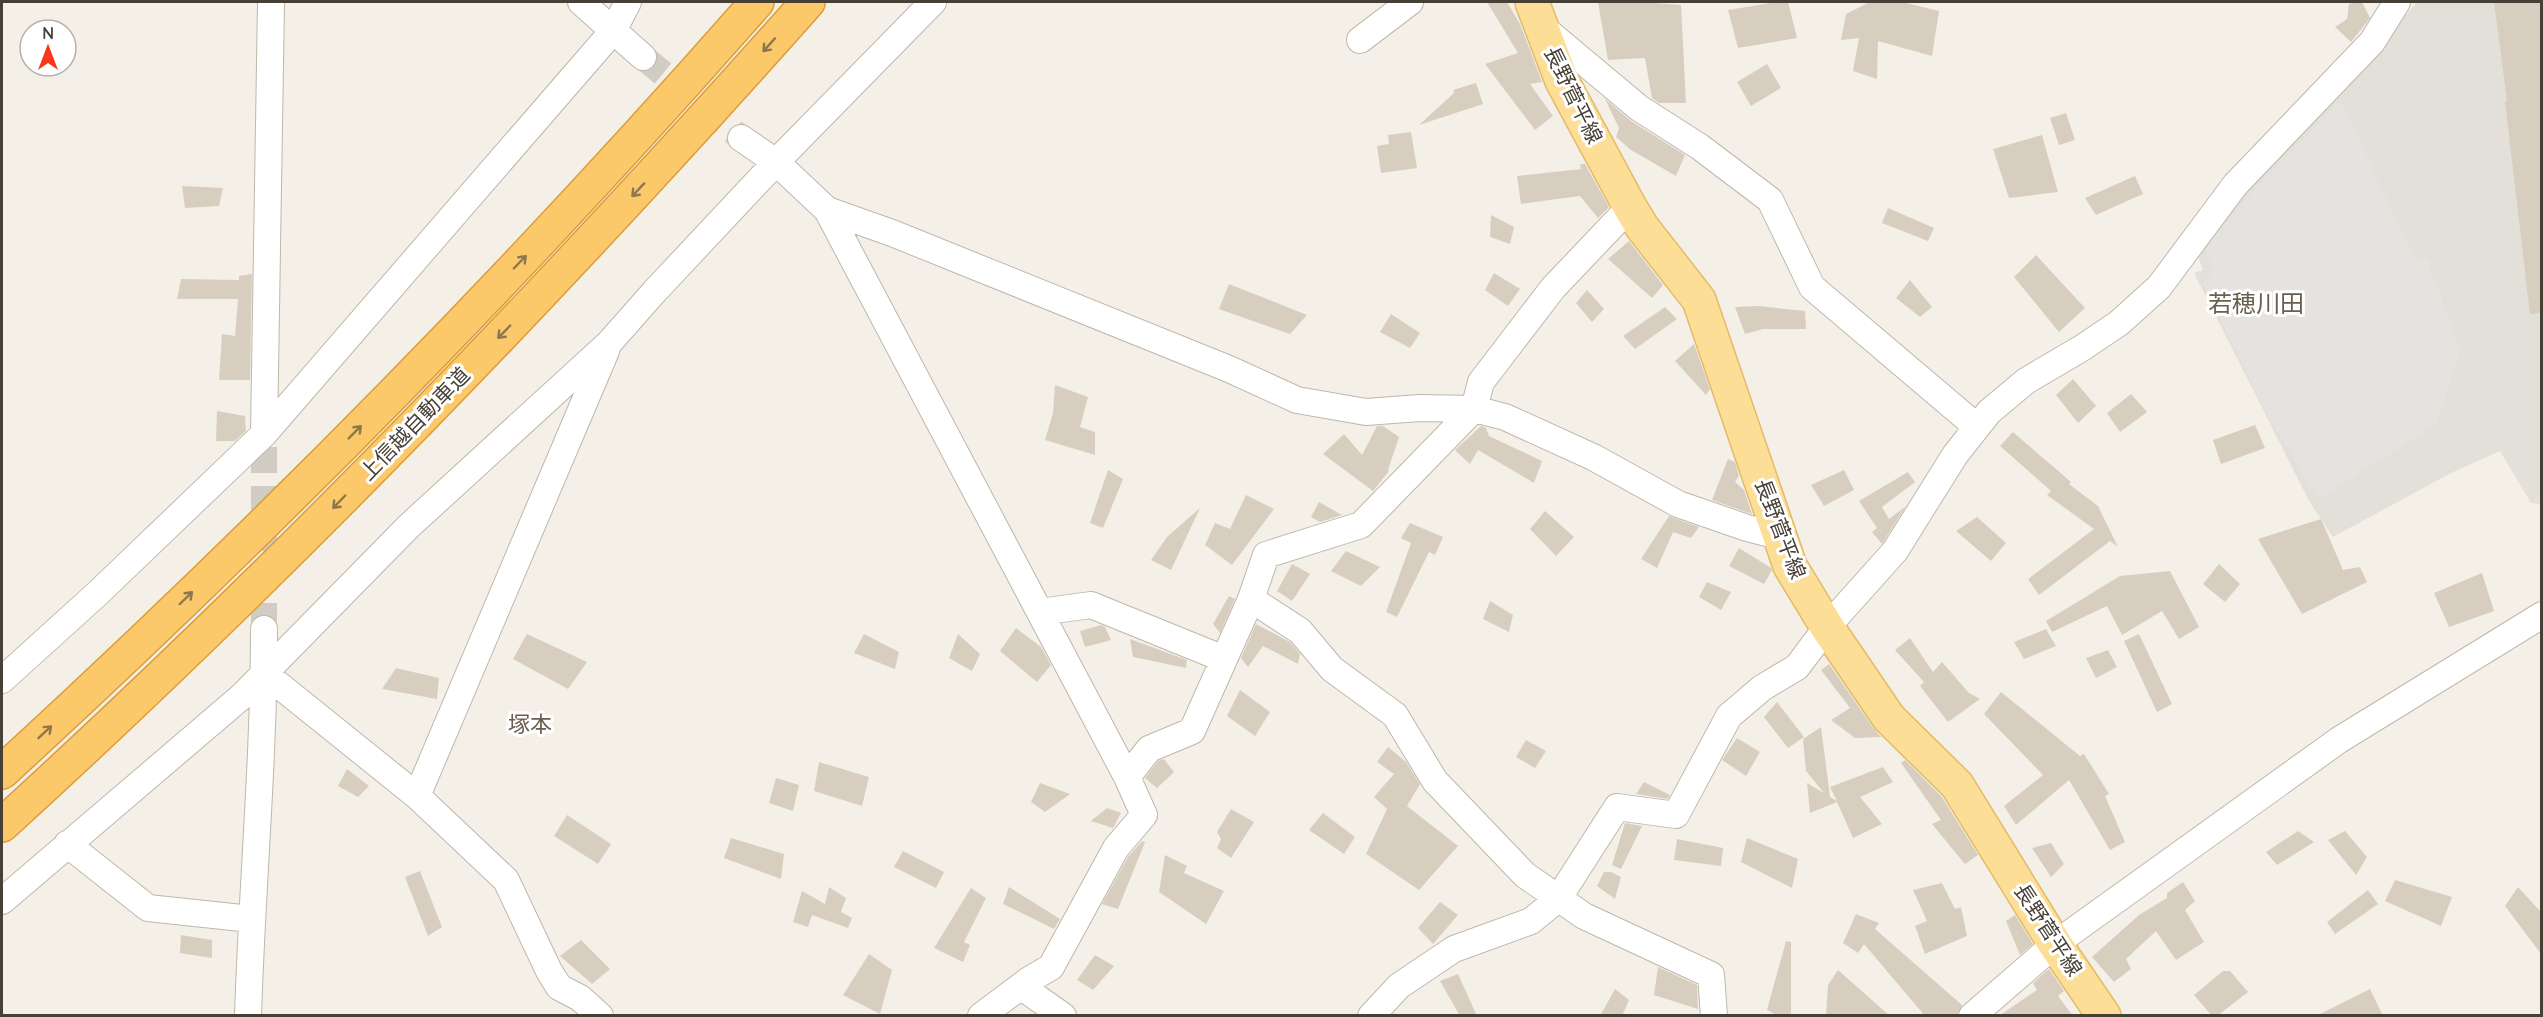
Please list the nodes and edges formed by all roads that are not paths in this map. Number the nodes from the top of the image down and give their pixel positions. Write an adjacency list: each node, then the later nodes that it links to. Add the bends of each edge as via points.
1 (271, 2): 20 (street)
2 (581, 2): 10 (street)
3 (628, 2): 10 (street)
4 (757, 2): 30 (highway, 上信越自動車道, one-way to 4, via 184,600 411,375 652,121)
5 (808, 2): 33 (highway, 上信越自動車道, one-way to 33, via 558,276 435,404 201,637)
6 (933, 2): 14 (street)
7 (1410, 2): 11 (street)
8 (2397, 2): 19 (street, via 2372,42 2235,185 2159,287 2119,323 2026,381)
9 (1536, 14): 15 (main road, 長野菅平線, via 1562,81); 19 (street, via 1639,108 1700,147 1770,200 1812,287)
10 (613, 31): 12 (street); 20 (street)
11 (1360, 40)
12 (643, 57)
13 (741, 138): 14 (street)
14 (776, 162): 16 (street); 17 (street)
15 (1630, 207): 18 (street, via 1550,293 1481,382); 21 (main road, 長野菅平線, via 1699,300)
16 (827, 210): 18 (street, via 1229,369 1297,400 1366,412); 23 (street)
17 (609, 343): 28 (street, via 409,526); 32 (street)
18 (1474, 409): 21 (street, via 1515,421 1593,457 1678,504); 22 (street, via 1362,525 1266,555)
19 (1977, 427): 25 (street, via 1954,455 1895,551)
20 (264, 434): 29 (street)
21 (1778, 536): 25 (main road, 長野菅平線, via 1790,566)
22 (1251, 599): 27 (street); 36 (street, via 1300,631 1332,669 1395,715 1436,781 1525,875)
23 (1040, 612): 27 (street, via 1090,605); 31 (street)
24 (2541, 615): 38 (street, via 2338,740)
25 (1827, 627): 36 (street, via 1797,668 1762,688 1729,716 1676,815 1617,807); 38 (main road, 長野菅平線, via 1889,718 1957,785)
26 (264, 629): 28 (street)
27 (1224, 659): 31 (street, via 1192,731 1149,749)
28 (264, 673): 32 (street); 34 (street, via 241,697); 37 (street)
29 (2, 680)
30 (2, 772)
31 (1127, 777): 39 (street, via 1144,814 1116,848 1052,968)
32 (417, 796): 41 (street, via 506,880 559,987 580,998)
33 (2, 825)
34 (67, 844): 35 (street); 37 (street, via 148,908)
35 (4, 891)
36 (1558, 899): 44 (street, via 1531,921 1454,949 1399,986); 45 (street, via 1584,916 1712,975)
37 (251, 919): 40 (street)
38 (2055, 944): 46 (street); 47 (main road, 長野菅平線)
39 (1022, 987): 42 (street); 43 (street)
40 (248, 1016)
41 (600, 1016)
42 (981, 1016)
43 (1063, 1016)
44 (1371, 1016)
45 (1714, 1016)
46 (1972, 1016)
47 (2104, 1016)

